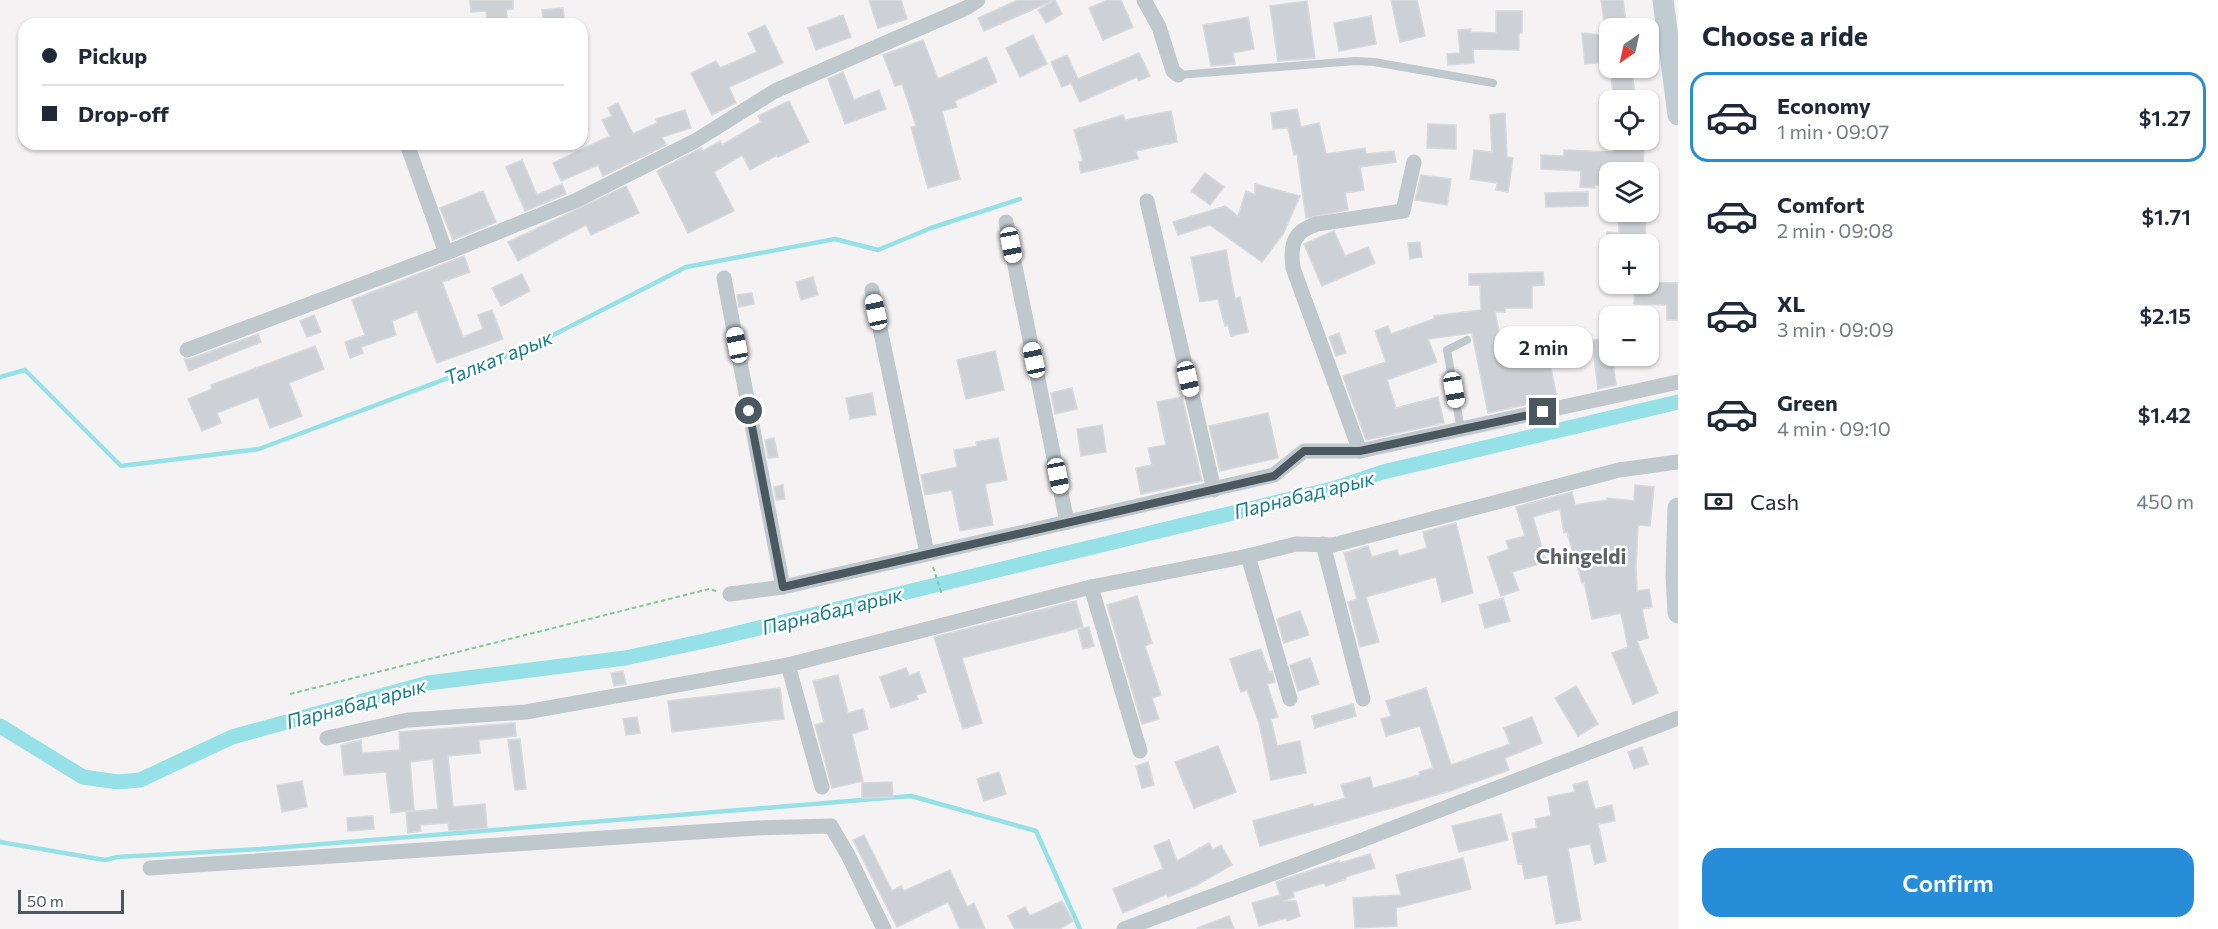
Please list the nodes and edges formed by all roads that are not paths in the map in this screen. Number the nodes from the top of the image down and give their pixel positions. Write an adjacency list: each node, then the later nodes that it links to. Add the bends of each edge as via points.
1 (978, 0): 11 (street, via 775,91 695,141 575,201)
2 (1144, 0): 4 (street)
3 (1664, 0): 6 (main road)
4 (1178, 75): 5 (lane, via 1355,61)
5 (1493, 83)
6 (1678, 115)
7 (409, 150): 11 (street)
8 (1414, 162): 18 (street, via 1403,211 1305,227 1290,250 1293,268)
9 (1147, 201): 20 (street)
10 (1006, 222): 23 (street)
11 (446, 253): 15 (street)
12 (724, 278): 27 (street)
13 (872, 290): 25 (street)
14 (1467, 340): 17 (lane, via 1447,350)
15 (187, 350)
16 (1678, 382): 17 (street)
17 (1461, 430): 18 (street)
18 (1360, 451): 20 (street, via 1304,451 1274,476)
19 (1678, 462): 24 (street, via 1619,471 1333,545)
20 (1214, 490): 23 (street)
21 (1678, 508): 22 (main road)
22 (1678, 518): 30 (main road)
23 (1067, 522): 25 (street)
24 (1323, 544): 26 (street, via 1296,544); 33 (street)
25 (927, 553): 27 (street)
26 (1248, 556): 28 (street); 32 (street)
27 (783, 587): 29 (street)
28 (1091, 587): 31 (street); 36 (street)
29 (730, 594)
30 (1678, 613)
31 (788, 665): 35 (street, via 526,712 408,720); 37 (street)
32 (1290, 699)
33 (1363, 699)
34 (1678, 718): 40 (street)
35 (327, 738)
36 (1140, 751)
37 (822, 787)
38 (150, 867): 39 (street, via 831,826)
39 (884, 929)
40 (1124, 929)

